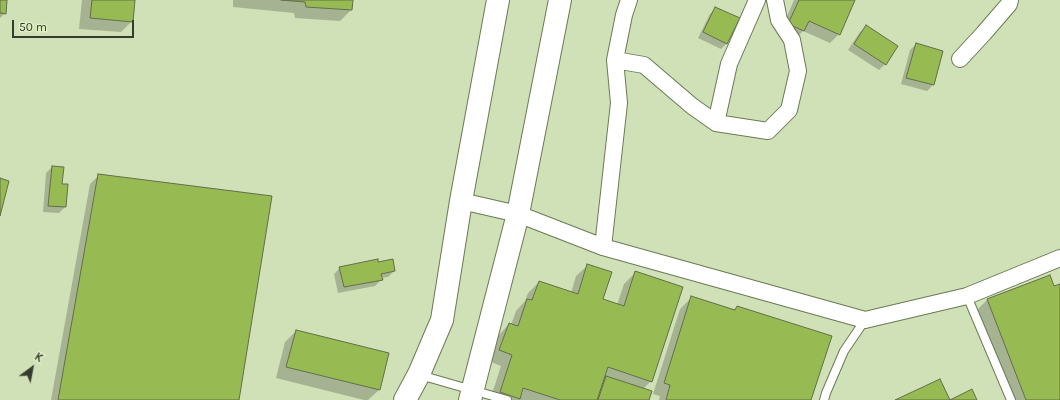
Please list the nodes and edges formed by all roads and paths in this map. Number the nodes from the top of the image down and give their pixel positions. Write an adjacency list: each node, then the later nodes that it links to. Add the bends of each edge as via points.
1 (498, 0): 10 (street)
2 (560, 0): 11 (street)
3 (629, 0): 8 (street)
4 (757, 0): 9 (street, via 729,64)
5 (775, 0): 9 (street, via 780,20 792,40 798,71 790,110 768,131)
6 (1010, 0): 7 (street)
7 (960, 59)
8 (615, 60): 9 (street, via 644,65); 12 (street, via 619,103)
9 (716, 123)
10 (461, 200): 11 (street); 16 (street, via 442,320)
11 (518, 214): 12 (street); 17 (street)
12 (603, 247): 15 (street)
13 (1060, 258): 14 (street)
14 (967, 296): 15 (street); 21 (lane)
15 (865, 320): 20 (lane, via 844,351)
16 (419, 374): 17 (lane); 18 (street)
17 (471, 395): 19 (lane)
18 (405, 400)
19 (507, 400)
20 (824, 400)
21 (1011, 400)

